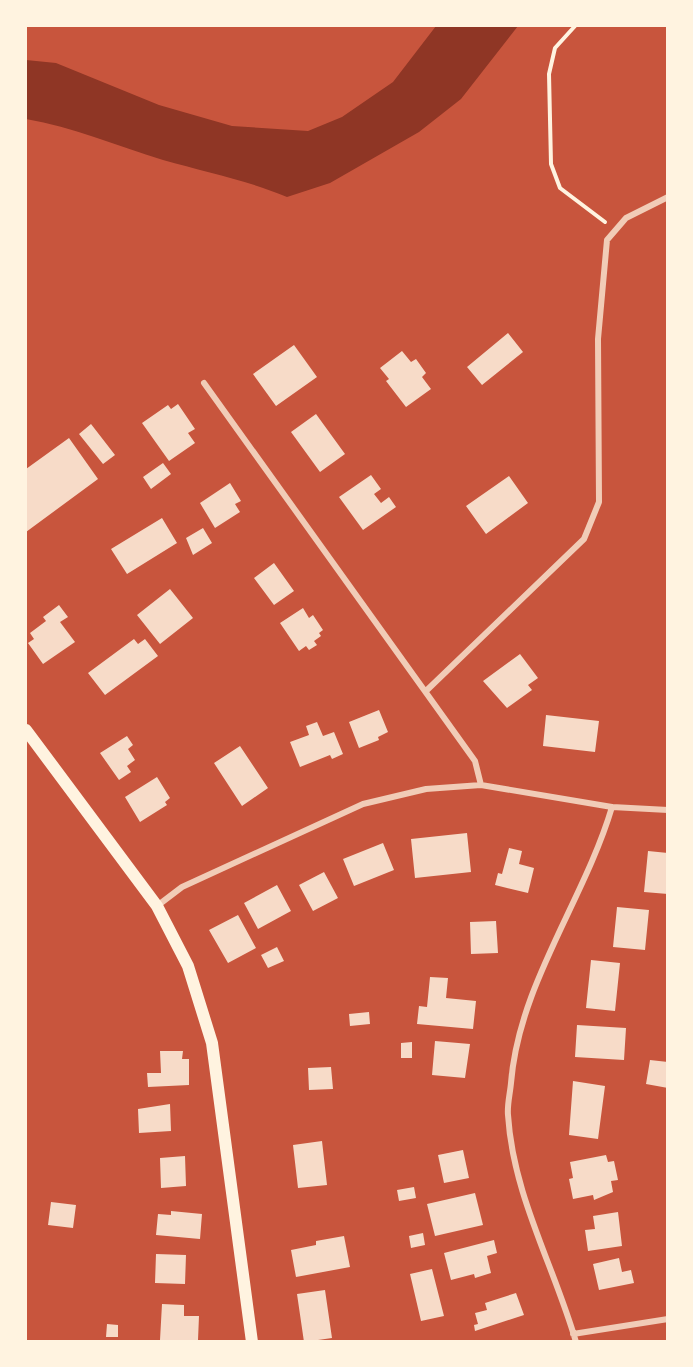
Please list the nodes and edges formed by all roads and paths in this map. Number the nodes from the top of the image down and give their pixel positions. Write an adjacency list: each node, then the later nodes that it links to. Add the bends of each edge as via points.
1 (575, 26): 3 (path, via 555,48 549,74 551,164 560,188)
2 (668, 196): 3 (street, via 626,218)
3 (615, 231): 5 (street, via 606,240 598,339 599,502 584,539)
4 (204, 383): 5 (street)
5 (426, 691): 7 (street, via 476,762)
6 (26, 730): 10 (main road)
7 (482, 785): 8 (street); 10 (street, via 426,789 363,804 182,887)
8 (612, 807): 9 (street); 12 (street, via 603,837 538,978 514,1048 508,1115 522,1189)
9 (668, 810)
10 (157, 906): 13 (main road, via 188,966 212,1043)
11 (668, 1319): 12 (street)
12 (574, 1338)
13 (252, 1341)

